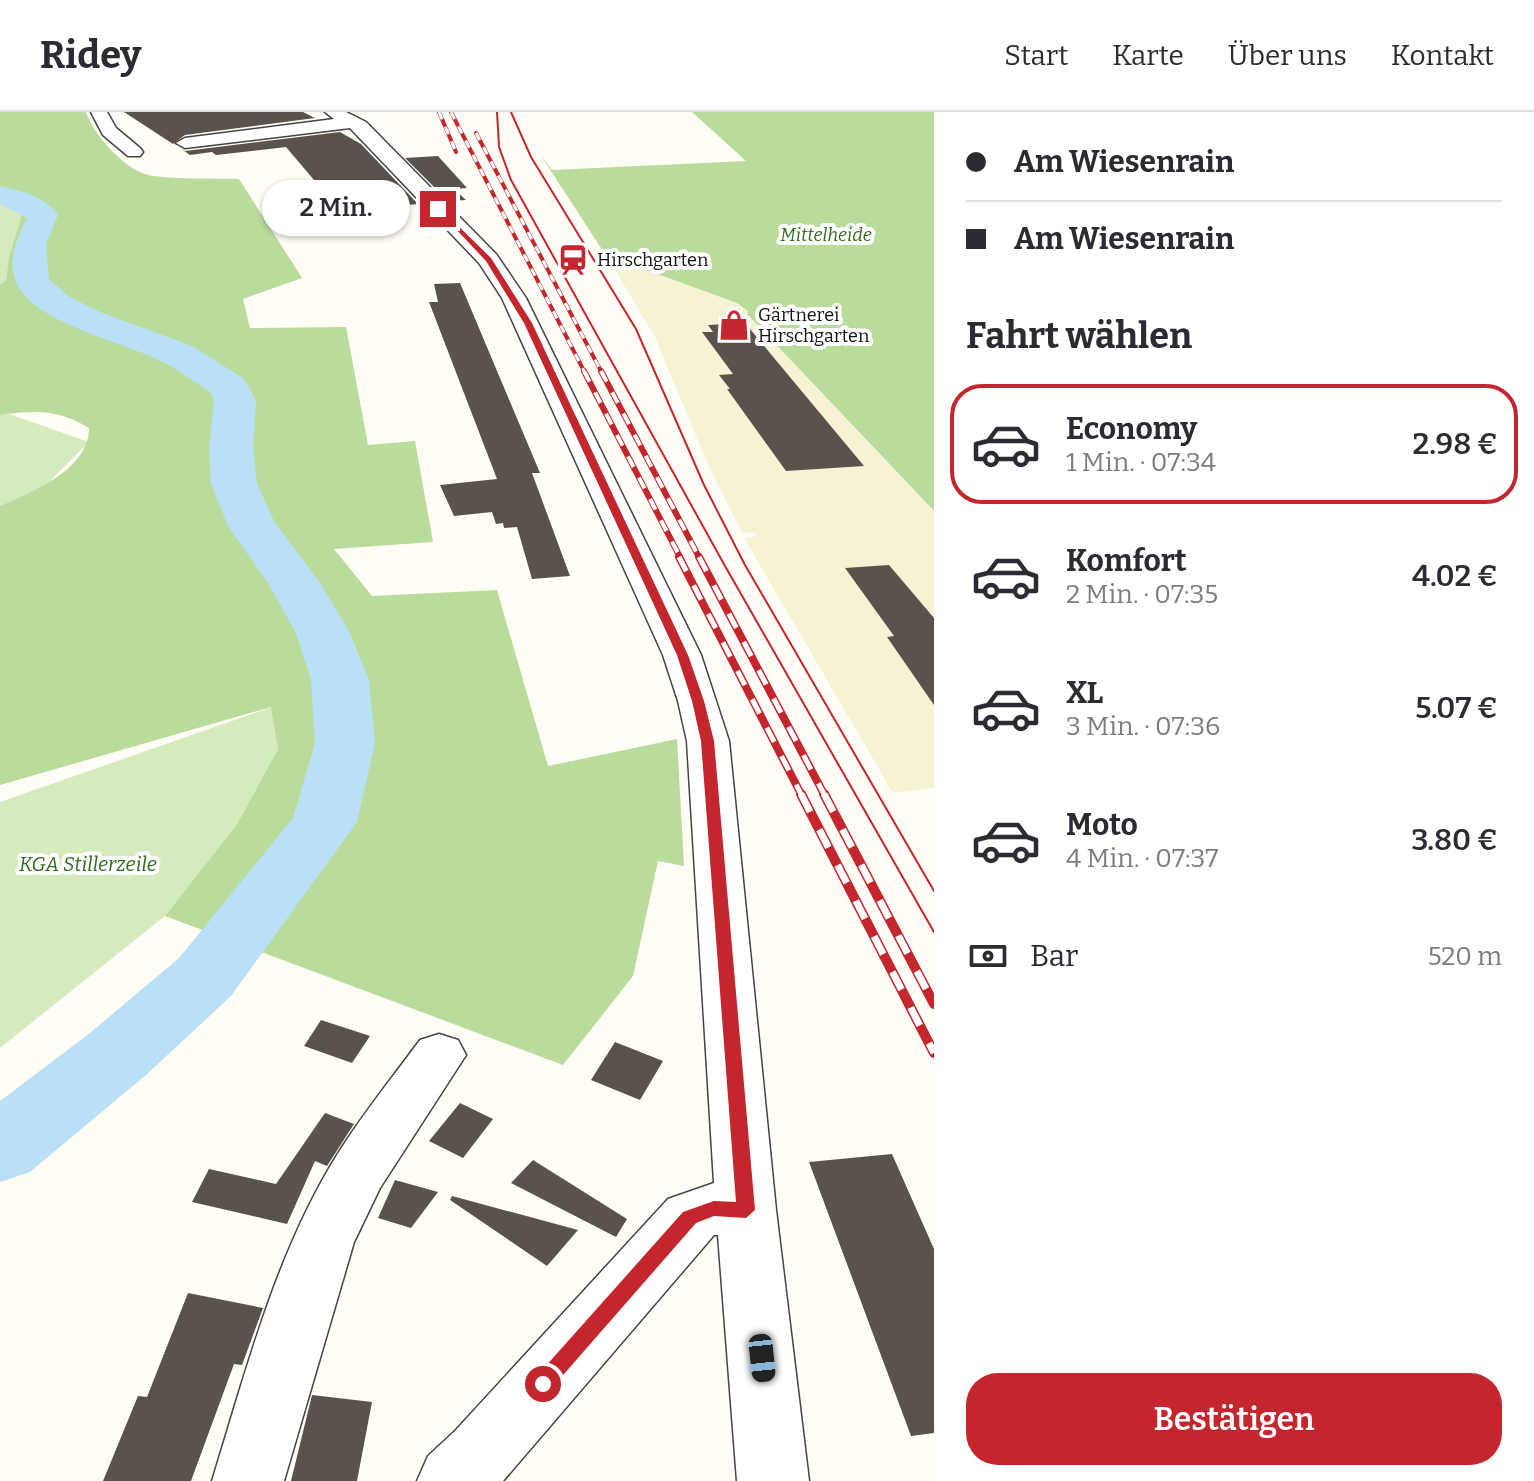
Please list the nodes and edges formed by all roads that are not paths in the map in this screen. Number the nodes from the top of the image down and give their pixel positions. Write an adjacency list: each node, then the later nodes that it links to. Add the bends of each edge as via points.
1 (99, 112): 5 (street, via 109,131)
2 (333, 112): 3 (street)
3 (353, 122): 4 (street); 7 (street, via 488,259 514,298 682,655 708,741)
4 (185, 143)
5 (134, 152)
6 (439, 1055): 8 (street, via 358,1172 323,1241)
7 (746, 1210): 9 (street, via 714,1209 689,1217); 10 (street)
8 (248, 1481)
9 (453, 1481)
10 (773, 1481)

